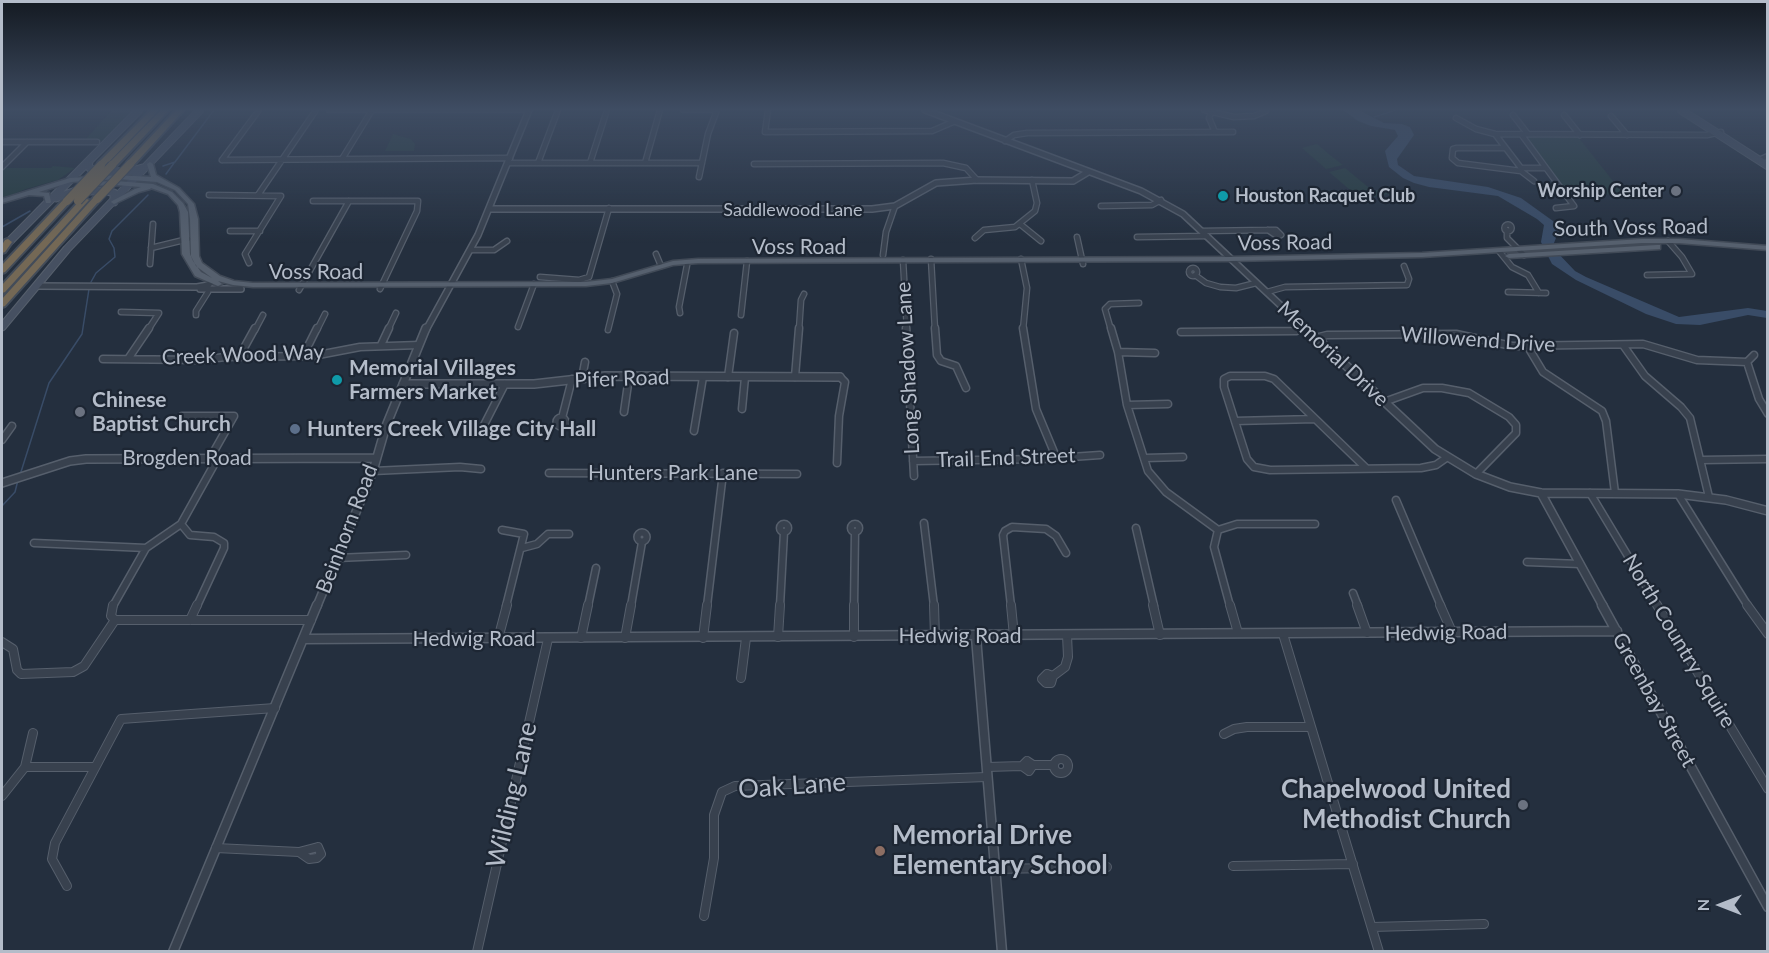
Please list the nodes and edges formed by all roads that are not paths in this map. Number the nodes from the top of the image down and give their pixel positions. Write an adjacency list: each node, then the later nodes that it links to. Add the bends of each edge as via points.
1 (13, 154): 31 (street)
2 (96, 154): 23 (main road)
3 (112, 154): 103 (highway, bridge)
4 (125, 154): 30 (highway)
5 (126, 154): 30 (highway)
6 (138, 154): 95 (highway, bridge)
7 (159, 154): 28 (main road)
8 (226, 154): 22 (street, via 222,160)
9 (285, 154): 22 (street)
10 (345, 154): 20 (street)
11 (511, 154): 21 (street, Beinhorn Road)
12 (541, 154): 24 (street)
13 (593, 154): 25 (street)
14 (647, 154): 26 (street)
15 (704, 154): 27 (street)
16 (1041, 154): 34 (street, Memorial Drive)
17 (1452, 154): 33 (street, via 1458,163)
18 (1510, 154): 33 (street)
19 (1537, 154): 32 (street)
20 (342, 159): 21 (street); 22 (street)
21 (509, 160): 24 (street); 61 (street, Beinhorn Road)
22 (281, 161): 46 (street)
23 (89, 162): 28 (main road, via 93,171 132,171); 37 (main road)
24 (538, 163): 25 (street)
25 (590, 163): 26 (street)
26 (645, 163): 27 (street)
27 (702, 163): 36 (street)
28 (150, 164): 35 (main road); 42 (main road)
29 (754, 164): 38 (street, via 943,163 966,168)
30 (115, 165): 47 (highway, bridge)
31 (2, 167)
32 (1545, 168): 33 (street); 60 (street, via 1574,206)
33 (1521, 170): 40 (street)
34 (1088, 172): 39 (street, Saddlewood Lane, via 1073,181); 51 (street, Memorial Drive)
35 (138, 177): 37 (main road); 41 (main road); 42 (main road)
36 (699, 177)
37 (70, 180): 43 (main road); 48 (main road)
38 (976, 180): 39 (street, Saddlewood Lane); 56 (street, Saddlewood Lane, via 936,183)
39 (1032, 180): 63 (street, via 1036,208)
40 (1534, 181)
41 (131, 184): 42 (main road); 43 (main road); 53 (main road)
42 (160, 184): 53 (main road); 54 (main road, via 177,189); 58 (main road)
43 (63, 188): 44 (main road); 52 (main road)
44 (32, 194): 52 (main road, via 47,194); 55 (main road)
45 (209, 195): 46 (street)
46 (258, 195): 67 (street, via 281,196)
47 (81, 200): 107 (highway); 116 (highway)
48 (2, 201)
49 (313, 201): 50 (street)
50 (349, 201): 113 (street); 114 (street, via 418,201 417,211)
51 (1161, 201): 57 (street); 68 (street, Memorial Drive, via 1183,214)
52 (48, 202): 53 (main road, via 76,191 111,191); 78 (main road)
53 (114, 202): 111 (main road)
54 (191, 204): 58 (main road); 71 (main road)
55 (2, 206)
56 (895, 206): 59 (street, Saddlewood Lane, via 848,211); 89 (street)
57 (1101, 206)
58 (182, 207): 73 (main road, Voss Road)
59 (609, 208): 61 (street, Saddlewood Lane); 106 (street, via 589,277)
60 (1556, 208)
61 (489, 209): 83 (street, Beinhorn Road)
62 (153, 224): 79 (street)
63 (1020, 224): 72 (street, via 984,230); 75 (street)
64 (1268, 230): 68 (street)
65 (1507, 230): 85 (street, via 1507,238)
66 (230, 231): 67 (street)
67 (260, 231): 96 (street, via 245,254)
68 (1204, 234): 70 (street); 90 (street, Memorial Drive)
69 (1077, 237): 92 (street)
70 (1137, 237)
71 (194, 238): 73 (street); 108 (main road, via 195,256)
72 (975, 238)
73 (185, 240): 79 (street); 108 (main road, Voss Road, via 193,268)
74 (507, 241): 83 (street, via 494,250)
75 (1041, 242)
76 (1606, 243): 77 (main road, South Voss Road); 81 (main road, South Voss Road); 82 (main road)
77 (1670, 244): 80 (main road, South Voss Road); 82 (main road, South Voss Road); 88 (main road, South Voss Road); 105 (street, via 1692,274)
78 (4, 247)
79 (151, 248): 99 (street)
80 (1767, 248)
81 (1569, 249): 82 (main road, South Voss Road); 84 (main road, South Voss Road)
82 (1617, 249)
83 (471, 250): 115 (street, Beinhorn Road)
84 (1534, 251): 85 (main road, Voss Road)
85 (1522, 252): 86 (main road, Voss Road)
86 (1503, 253): 90 (main road, Voss Road); 118 (street, via 1512,267 1528,275 1543,293)
87 (656, 254): 100 (street)
88 (1767, 254)
89 (883, 255)
90 (1232, 260): 92 (main road, Voss Road); 110 (street, Memorial Drive)
91 (1021, 261): 92 (main road, Voss Road); 94 (main road, Voss Road); 176 (street, via 1027,288 1023,332 1034,398)
92 (1083, 261)
93 (903, 262): 94 (main road, Voss Road); 98 (main road, Voss Road); 184 (street, Long Shadow Lane)
94 (931, 262): 160 (street, via 937,355 940,361 956,366)
95 (38, 263): 121 (highway); 122 (highway)
96 (249, 263)
97 (698, 263): 98 (main road, Voss Road); 100 (main road, Voss Road); 101 (main road, Voss Road)
98 (747, 263): 129 (street)
99 (150, 264)
100 (661, 266): 109 (main road, Voss Road)
101 (687, 266): 109 (main road, Voss Road); 125 (street)
102 (1404, 266): 117 (street, via 1407,285 1285,287)
103 (2, 270)
104 (1196, 275): 110 (street, via 1220,287)
105 (1647, 275)
106 (540, 277)
107 (2, 283)
108 (211, 283): 111 (street, via 180,288); 113 (main road, Voss Road); 113 (main road, Voss Road, via 241,289); 126 (street)
109 (613, 283): 112 (main road, Voss Road); 133 (street, via 617,294)
110 (1256, 283): 117 (street, Memorial Drive)
111 (37, 286): 130 (main road)
112 (533, 286): 115 (main road, Voss Road); 131 (street)
113 (301, 287): 114 (main road, Voss Road)
114 (381, 287): 115 (main road, Voss Road)
115 (448, 287): 138 (street, Beinhorn Road)
116 (2, 290)
117 (1267, 292): 132 (street, Memorial Drive)
118 (1509, 292)
119 (804, 294): 154 (street)
120 (1139, 303): 141 (street, via 1106,305)
121 (2, 304)
122 (2, 312)
123 (121, 312): 147 (street, via 159,313)
124 (396, 313): 137 (street)
125 (680, 313)
126 (196, 315)
127 (263, 315): 145 (street)
128 (325, 315): 144 (street)
129 (741, 315)
130 (2, 327)
131 (518, 327)
132 (1304, 328): 134 (street); 136 (street, Memorial Drive)
133 (608, 330)
134 (1181, 332)
135 (734, 333): 152 (street)
136 (1315, 338): 140 (street, Willowend Drive, via 1456,334); 161 (street, Memorial Drive)
137 (381, 345): 138 (street, Creek Wood Way); 144 (street, Creek Wood Way)
138 (419, 345): 158 (street, Beinhorn Road)
139 (1623, 345): 140 (street, Willowend Drive); 149 (street, Willowend Drive, via 1643,344 1697,360); 183 (street, via 1645,376 1690,418)
140 (1528, 347): 196 (street, via 1543,372 1602,411)
141 (1118, 352): 142 (street); 163 (street)
142 (1155, 353)
143 (1754, 355): 149 (street)
144 (303, 356): 145 (street, Creek Wood Way)
145 (239, 357): 147 (street, Creek Wood Way)
146 (103, 359): 147 (street, Creek Wood Way)
147 (128, 359)
148 (585, 362): 156 (street)
149 (1747, 362): 166 (street)
150 (629, 377): 151 (street, Pifer Road); 156 (street, Pifer Road); 165 (street)
151 (703, 377): 152 (street, Pifer Road); 173 (street)
152 (728, 377): 153 (street, Pifer Road)
153 (745, 377): 154 (street, Pifer Road); 164 (street)
154 (795, 377): 155 (street, Pifer Road)
155 (840, 377): 185 (street, via 845,382 838,417)
156 (582, 378): 157 (street, Pifer Road)
157 (572, 379): 159 (street, Pifer Road); 168 (street)
158 (403, 384): 159 (street, Pifer Road); 179 (street, Beinhorn Road)
159 (505, 384): 171 (street)
160 (966, 388)
161 (1384, 402): 181 (street, Memorial Drive); 192 (street, via 1423,388 1442,388 1469,393 1509,417 1516,425 1516,433)
162 (1168, 404): 163 (street)
163 (1127, 405): 180 (street)
164 (742, 409)
165 (624, 412)
166 (1767, 414)
167 (182, 416): 178 (street, via 234,416 213,453)
168 (562, 418)
169 (1315, 419): 170 (street); 170 (street, via 1274,379 1230,376 1224,383); 186 (street)
170 (1235, 421): 186 (street, via 1247,459 1254,467)
171 (484, 425)
172 (12, 426): 174 (street)
173 (694, 432)
174 (2, 440)
175 (1100, 455): 176 (street, Trail End Street)
176 (1056, 457): 184 (street, Trail End Street)
177 (1182, 457): 180 (street)
178 (215, 458): 179 (street, Brogden Road); 194 (street, Brogden Road, via 86,459); 203 (street)
179 (375, 458): 188 (street, Beinhorn Road)
180 (1145, 458): 207 (street, via 1148,471 1161,488)
181 (1446, 458): 186 (street, via 1428,468); 192 (street, Memorial Drive)
182 (1767, 459): 183 (street)
183 (1702, 460): 199 (street)
184 (913, 461): 193 (street, Long Shadow Lane)
185 (837, 463)
186 (1366, 468)
187 (481, 469): 188 (street)
188 (373, 471): 217 (street, Beinhorn Road)
189 (549, 473): 190 (street, Hunters Park Lane)
190 (723, 473): 191 (street, Hunters Park Lane); 240 (street)
191 (797, 474)
192 (1476, 474): 195 (street, Memorial Drive)
193 (914, 476)
194 (2, 483)
195 (1541, 493): 197 (street, Memorial Drive); 219 (street, Greenbay Street)
196 (1615, 493): 197 (street, Memorial Drive); 198 (street, Memorial Drive)
197 (1590, 494): 257 (street, North Country Squire)
198 (1678, 494): 199 (street, Memorial Drive); 230 (street)
199 (1709, 497): 201 (street, Memorial Drive)
200 (1396, 500): 228 (street)
201 (1767, 511)
202 (924, 523): 233 (street)
203 (182, 524): 213 (street); 223 (street, via 190,535 214,537 224,543)
204 (1315, 524): 207 (street, via 1237,524)
205 (1136, 528): 232 (street)
206 (502, 530): 214 (street, via 524,534)
207 (1218, 530): 226 (street, via 1214,547)
208 (784, 532): 235 (street)
209 (855, 532): 236 (street)
210 (569, 534): 214 (street, via 548,534 537,544)
211 (642, 542): 239 (street)
212 (34, 543): 213 (street)
213 (146, 548): 222 (street, via 112,608)
214 (522, 548): 243 (street)
215 (1066, 553): 234 (street, via 1056,536 1046,529 1012,527 1005,531)
216 (406, 555): 217 (street)
217 (337, 558): 224 (street, Beinhorn Road)
218 (1527, 562): 219 (street)
219 (1580, 564): 225 (street, Greenbay Street)
220 (596, 568): 238 (street)
221 (1353, 593): 227 (street)
222 (115, 620): 223 (street); 245 (street, via 84,666 73,672 21,675 14,649)
223 (190, 620): 224 (street)
224 (311, 620): 242 (street, Beinhorn Road)
225 (1617, 631): 228 (street, Hedwig Road); 266 (street, Greenbay Street)
226 (1238, 633): 229 (street, Hedwig Road); 232 (street, Hedwig Road)
227 (1367, 633): 228 (street, Hedwig Road); 229 (street, Hedwig Road)
228 (1452, 633)
229 (1283, 634): 249 (street)
230 (1767, 634)
231 (1066, 635): 232 (street, Hedwig Road); 234 (street, Hedwig Road); 246 (street, via 1066,663)
232 (1160, 635)
233 (935, 636): 236 (street, Hedwig Road); 237 (street, Hedwig Road)
234 (1014, 636): 237 (street, Hedwig Road)
235 (778, 637): 236 (street, Hedwig Road); 241 (street, Hedwig Road)
236 (854, 637)
237 (976, 637): 255 (street)
238 (581, 638): 239 (street, Hedwig Road); 244 (street, Hedwig Road)
239 (625, 638): 240 (street, Hedwig Road)
240 (704, 638): 241 (street, Hedwig Road)
241 (746, 638): 247 (street)
242 (303, 639): 243 (street, Hedwig Road); 248 (street, Beinhorn Road)
243 (498, 639): 244 (street, Hedwig Road)
244 (548, 639): 271 (street, Wilding Lane)
245 (2, 642)
246 (1053, 676)
247 (741, 678)
248 (274, 708): 253 (street, via 121,719); 259 (street, Beinhorn Road)
249 (1311, 727): 251 (street, via 1246,727); 261 (street)
250 (33, 733): 254 (street)
251 (1224, 734)
252 (1053, 765): 255 (street, via 1027,761 1023,766)
253 (95, 766): 254 (street); 265 (street, via 55,843 52,859)
254 (25, 767): 258 (street)
255 (987, 767): 256 (street)
256 (987, 777): 264 (street); 267 (street, Oak Lane, via 735,786 722,792 714,815 714,858)
257 (1767, 789)
258 (2, 796)
259 (216, 848): 260 (street); 270 (street, Beinhorn Road)
260 (299, 852)
261 (1353, 864): 262 (street); 269 (street)
262 (1233, 866)
263 (1107, 867): 264 (street)
264 (995, 869): 272 (street)
265 (67, 886)
266 (1767, 907)
267 (704, 916)
268 (1484, 924): 269 (street)
269 (1372, 927): 273 (street)
270 (173, 951)
271 (477, 951)
272 (1002, 951)
273 (1379, 951)

